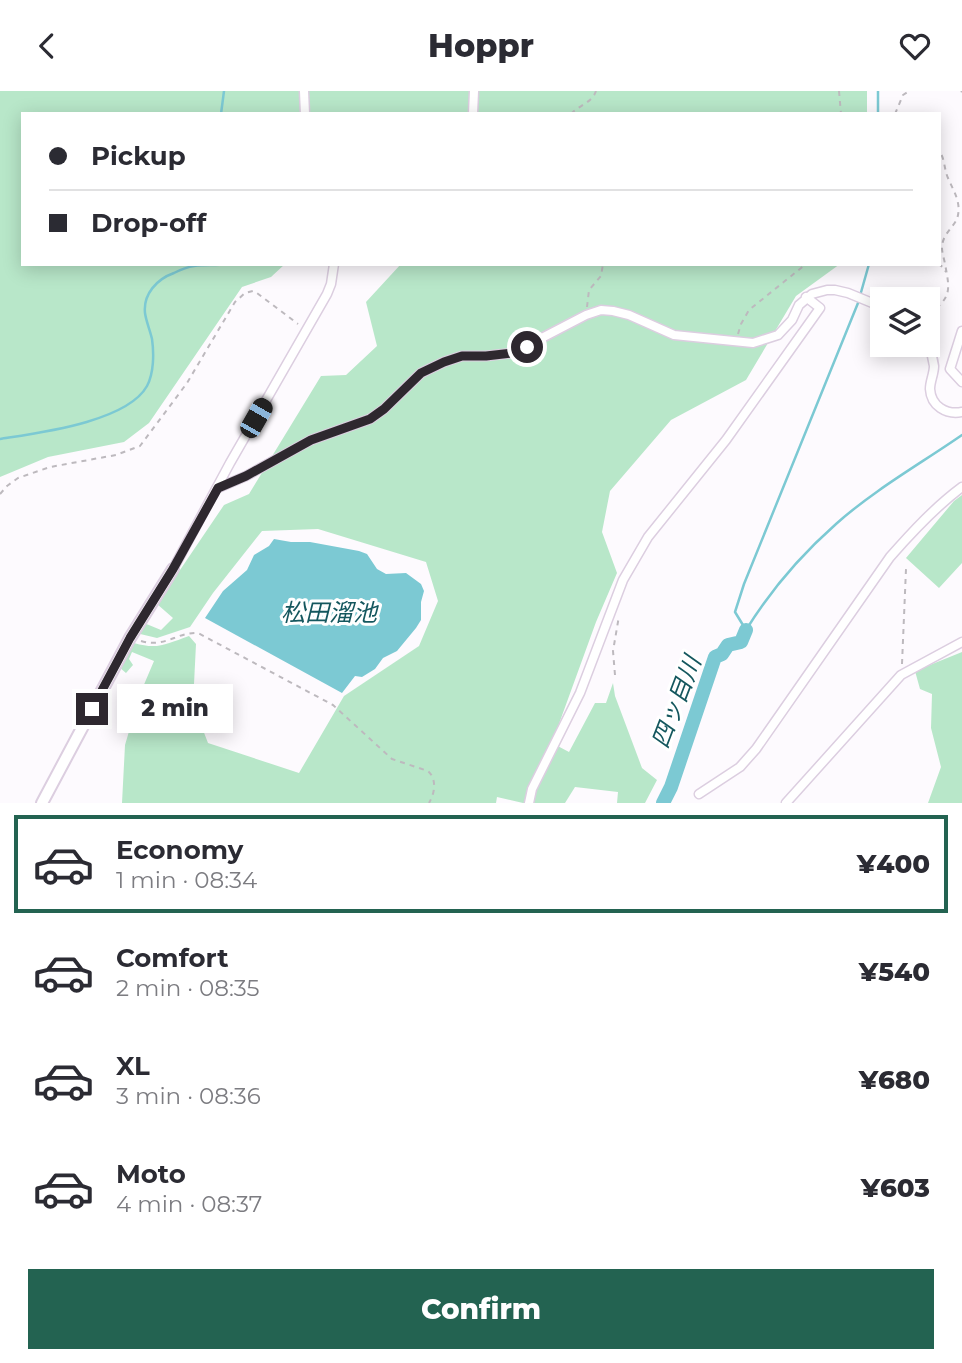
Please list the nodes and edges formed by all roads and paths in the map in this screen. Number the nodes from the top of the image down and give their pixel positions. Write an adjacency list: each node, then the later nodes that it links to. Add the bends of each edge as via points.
1 (304, 91): 6 (street)
2 (474, 91): 7 (street)
3 (596, 91): 8 (path)
4 (839, 91): 9 (path)
5 (909, 91): 10 (path)
6 (304, 112)
7 (473, 112)
8 (574, 112)
9 (841, 112)
10 (896, 112)
11 (941, 154): 16 (path, via 959,208 942,247)
12 (334, 266): 21 (street, via 327,295)
13 (603, 266): 20 (path, via 589,291)
14 (804, 266): 23 (path, via 750,310)
15 (941, 266): 16 (path)
16 (946, 273): 19 (path, via 949,292)
17 (806, 297): 18 (street, via 827,290); 23 (street, via 778,335 753,343); 40 (street, via 820,308 726,440 648,537 623,580 580,693)
18 (870, 302)
19 (940, 305)
20 (586, 315): 23 (street, via 613,311 674,335); 27 (street, via 513,353 462,356 444,362 421,373 370,419 311,440)
21 (307, 330): 27 (street); 29 (path, via 257,293 245,293 140,446 50,467 18,478)
22 (962, 331): 25 (street, via 950,369)
23 (736, 342)
24 (932, 357): 26 (street, via 932,397 943,410)
25 (962, 382)
26 (962, 412)
27 (218, 488): 30 (street)
28 (962, 488): 37 (street, via 890,557 740,767)
29 (0, 494)
30 (173, 569): 33 (street)
31 (906, 569): 36 (path)
32 (619, 616): 35 (path, via 613,651)
33 (130, 638): 38 (street); 39 (path, via 155,645 198,633 333,705 392,759 433,775)
34 (962, 642): 36 (street)
35 (615, 675)
36 (901, 675): 41 (street)
37 (699, 794)
38 (43, 803)
39 (429, 803)
40 (529, 803)
41 (786, 803)

